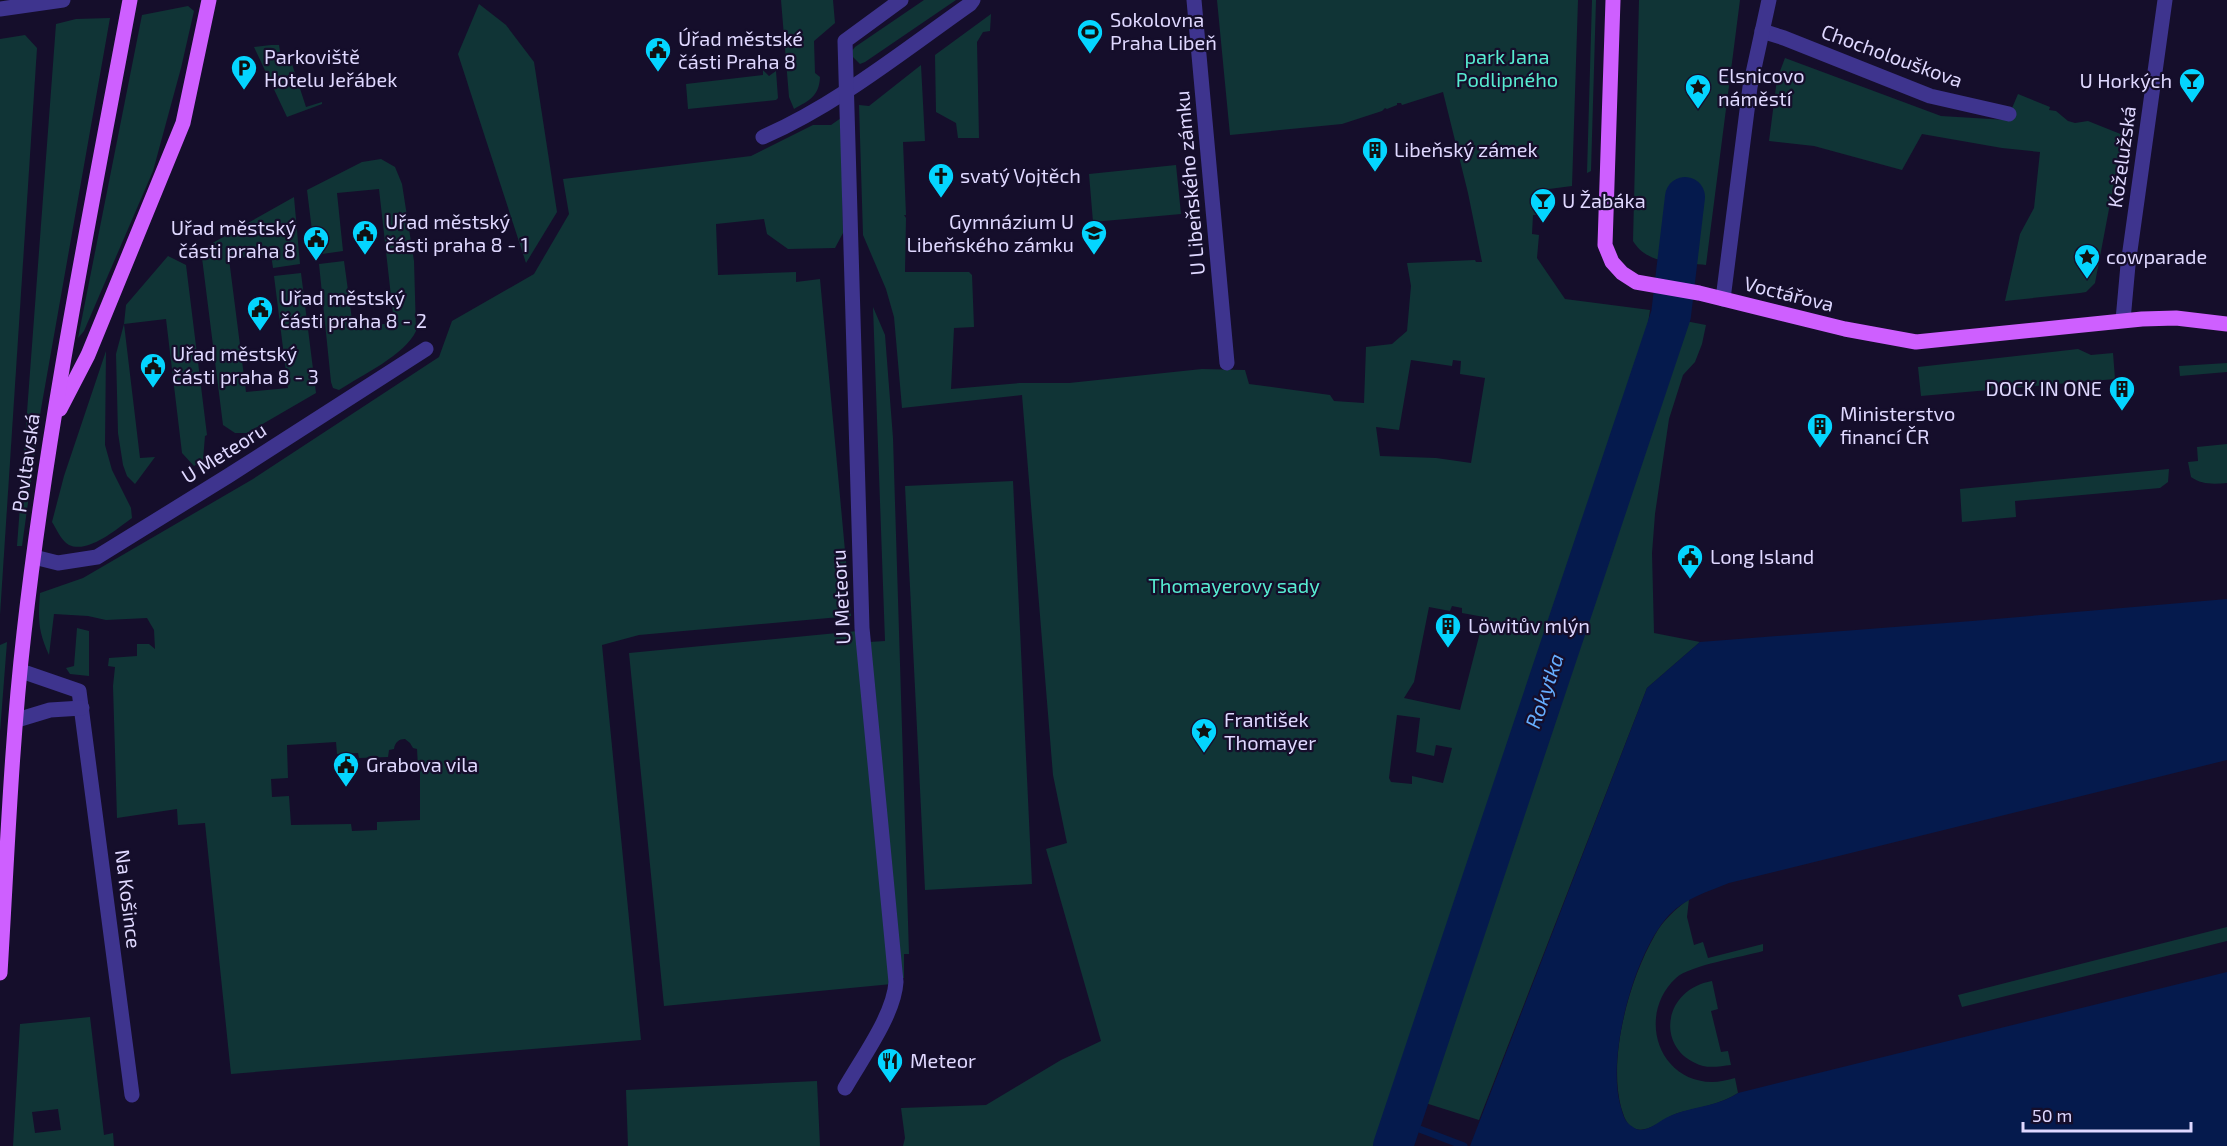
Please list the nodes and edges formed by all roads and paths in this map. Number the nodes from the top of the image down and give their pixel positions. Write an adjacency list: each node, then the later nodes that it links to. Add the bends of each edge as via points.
1 (63, 0): 10 (street)
2 (130, 0): 20 (main road, Povltavská)
3 (209, 0): 20 (main road, via 183,123 88,354)
4 (901, 0): 12 (street, U Meteoru, via 845,41)
5 (973, 0): 12 (street)
6 (1194, 0): 19 (street, U Libeňského zámku)
7 (1613, 0): 15 (main road, Voctářova, via 1605,245 1612,262 1636,282)
8 (1769, 0): 11 (street)
9 (2165, 0): 16 (street, Koželužská)
10 (0, 9)
11 (1762, 31): 13 (street, Chocholouškova, via 1930,96); 15 (street, via 1750,87)
12 (846, 92): 14 (street); 26 (street, U Meteoru, via 862,628 896,982 894,999)
13 (2009, 114)
14 (763, 137)
15 (1723, 299): 16 (main road, Voctářova, via 1916,342)
16 (2123, 320): 17 (main road, Voctářova, via 2166,317)
17 (2227, 324)
18 (426, 349): 21 (street, U Meteoru, via 97,558 58,563)
19 (1227, 363)
20 (52, 425): 21 (main road, Povltavská)
21 (34, 557): 22 (main road, Povltavská)
22 (21, 671): 23 (street, Na Košince, via 79,691); 24 (main road, Povltavská)
23 (82, 708): 24 (street, via 50,710); 27 (street, Na Košince)
24 (17, 720): 25 (main road, Povltavská)
25 (0, 973)
26 (845, 1088)
27 (132, 1095)

